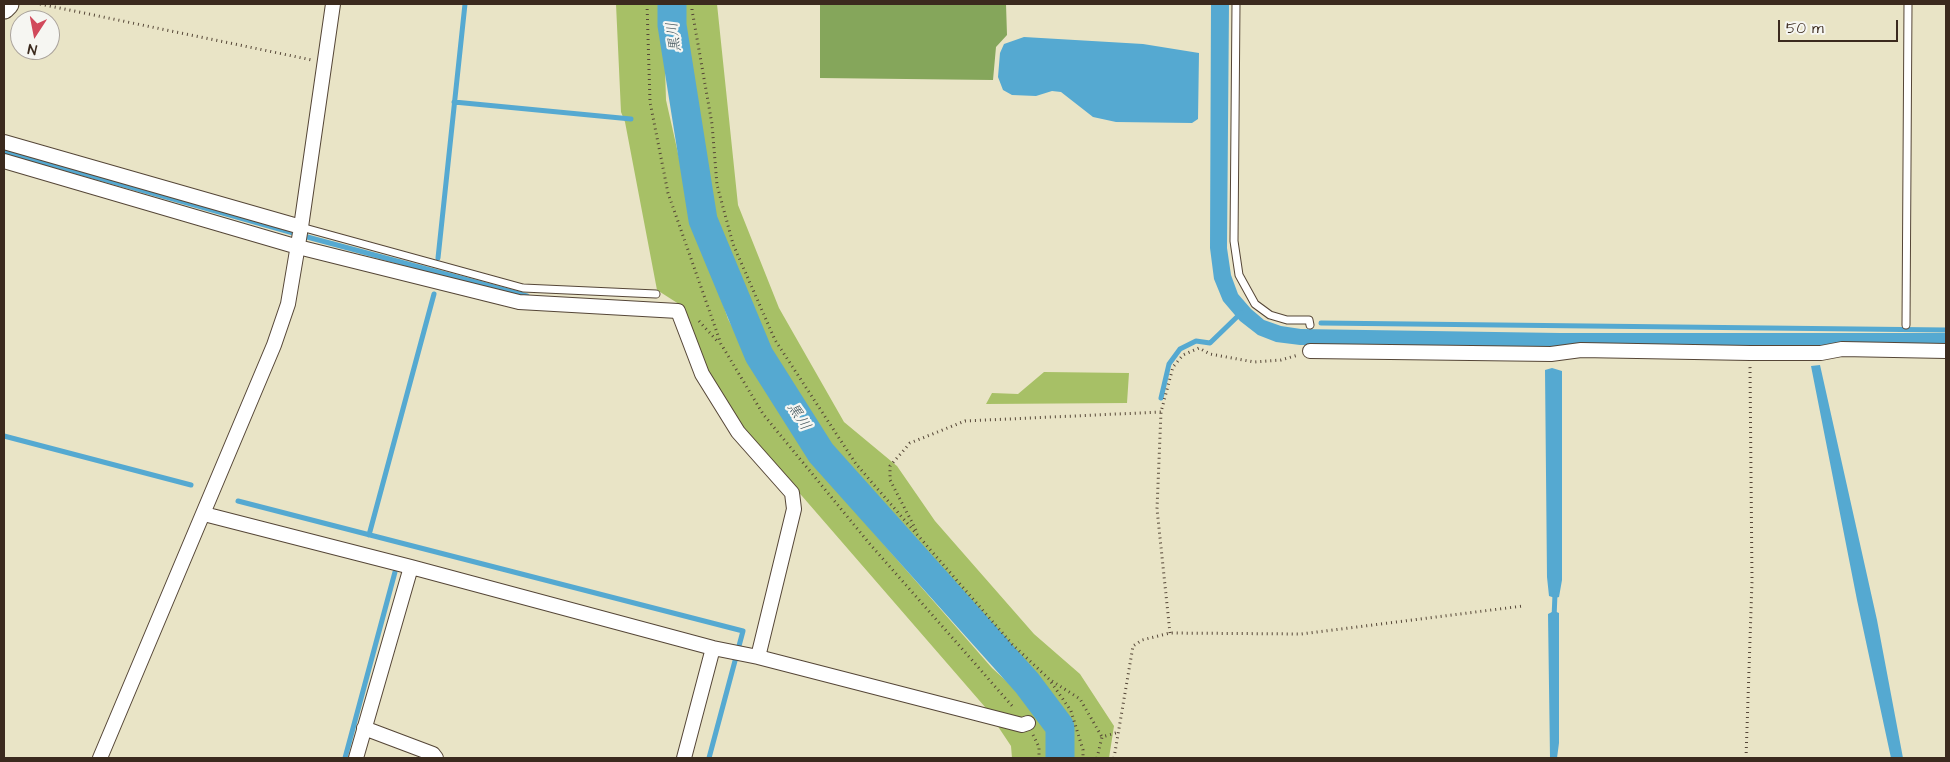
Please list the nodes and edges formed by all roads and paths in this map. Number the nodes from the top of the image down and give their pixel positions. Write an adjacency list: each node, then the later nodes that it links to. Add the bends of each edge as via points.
1 (8, 4): 8 (main road)
2 (40, 4): 9 (path)
3 (333, 4): 9 (street)
4 (646, 4): 29 (path, via 650,102 668,193 720,344 763,414 869,543)
5 (692, 4): 22 (path, via 712,124 717,185 733,244 775,340 856,464)
6 (1236, 4): 15 (lane, via 1234,241 1239,275 1255,304 1270,315 1287,320 1309,320)
7 (1908, 4): 16 (lane)
8 (4, 8)
9 (324, 62): 12 (street)
10 (4, 142): 12 (street)
11 (4, 161): 13 (street)
12 (301, 227): 13 (street); 14 (lane, via 522,288)
13 (298, 247): 21 (street, via 288,304 274,345); 27 (street, via 519,302 678,311 702,374 712,391 738,432 792,493 794,508)
14 (656, 294)
15 (1310, 325)
16 (1906, 325)
17 (1310, 351): 19 (street, via 1551,354 1581,350); 20 (path, via 1282,360 1254,362 1210,354 1199,348 1183,355 1173,367)
18 (1946, 351): 19 (street, via 1842,349)
19 (1750, 354): 41 (path, via 1752,581)
20 (1161, 412): 22 (path, via 965,421 910,443 890,466 890,480); 25 (path, via 1158,509)
21 (204, 514): 23 (street); 33 (street)
22 (920, 537): 28 (path, via 1012,644)
23 (410, 566): 26 (street); 30 (street)
24 (1524, 606): 25 (path, via 1300,634)
25 (1170, 633): 31 (path, via 1142,640 1134,646)
26 (713, 648): 27 (street); 36 (street)
27 (758, 656): 29 (street, via 1022,725)
28 (1049, 679): 32 (path, via 1080,698); 38 (path, via 1072,711)
29 (1028, 723): 37 (path, via 1039,747)
30 (364, 728): 34 (street); 35 (street, via 434,754)
31 (1119, 732): 32 (path); 40 (path)
32 (1102, 737): 39 (path)
33 (100, 758)
34 (356, 758)
35 (436, 758)
36 (684, 758)
37 (1039, 758)
38 (1083, 758)
39 (1098, 758)
40 (1114, 758)
41 (1746, 758)

